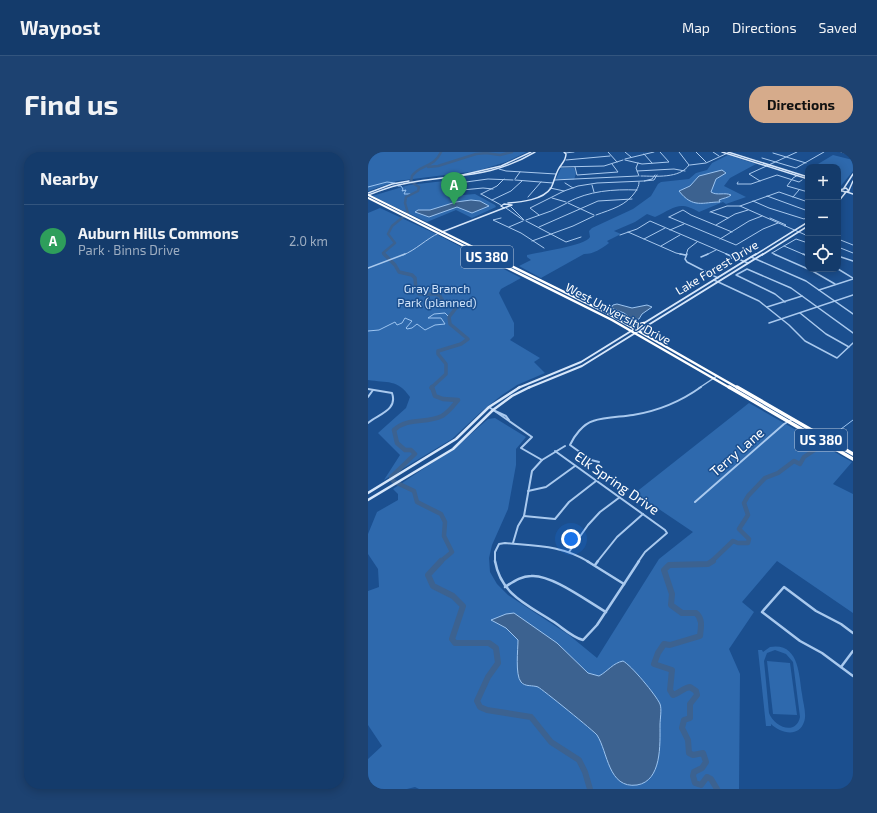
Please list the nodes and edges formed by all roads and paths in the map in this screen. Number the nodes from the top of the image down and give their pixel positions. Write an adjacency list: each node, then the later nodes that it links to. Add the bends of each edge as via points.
1 (531, 152): 36 (main road)
2 (535, 152): 39 (main road, via 521,161)
3 (574, 152): 17 (street)
4 (608, 152): 20 (street)
5 (625, 152): 22 (street)
6 (654, 152): 18 (street)
7 (660, 152): 31 (street, via 669,162)
8 (679, 152): 34 (street)
9 (696, 152): 29 (street)
10 (713, 152): 21 (street)
11 (722, 152): 12 (main road)
12 (728, 152): 21 (street); 35 (main road)
13 (774, 152): 24 (street)
14 (797, 152): 24 (street)
15 (824, 152): 32 (street)
16 (841, 152): 19 (street)
17 (565, 153): 25 (main road)
18 (644, 154): 22 (street); 31 (street)
19 (853, 155)
20 (610, 156): 25 (street); 28 (street)
21 (720, 156): 29 (street)
22 (632, 157): 26 (street)
23 (762, 158): 27 (street)
24 (787, 158): 27 (street); 32 (street)
25 (566, 160): 37 (main road)
26 (625, 160): 28 (street); 30 (street)
27 (774, 161): 32 (street, via 796,168); 35 (street)
28 (618, 162): 33 (street)
29 (707, 162): 34 (street)
30 (638, 163): 31 (street); 40 (street)
31 (652, 163)
32 (806, 163)
33 (612, 164): 38 (street); 38 (street, via 618,172 577,175)
34 (689, 165): 41 (street)
35 (767, 165): 47 (main road); 58 (street, via 749,175)
36 (497, 167): 39 (main road); 51 (main road)
37 (560, 167): 38 (street); 43 (main road)
38 (575, 167)
39 (499, 169): 42 (street); 51 (main road, via 468,176)
40 (637, 171): 41 (street); 48 (street)
41 (685, 171): 46 (street)
42 (520, 172): 43 (street); 52 (street)
43 (556, 174): 54 (main road)
44 (853, 174): 67 (main road)
45 (655, 175): 46 (street); 48 (street); 55 (street)
46 (657, 175): 55 (street, via 656,179)
47 (799, 175): 49 (main road); 56 (street)
48 (639, 176): 54 (street)
49 (805, 177)
50 (504, 179): 52 (street); 68 (street); 68 (street, via 451,184 452,191)
51 (427, 180): 79 (main road, via 390,186)
52 (514, 180): 53 (street)
53 (522, 180): 60 (street); 85 (street, via 511,191)
54 (554, 180): 63 (main road)
55 (651, 180): 61 (street)
56 (792, 180): 57 (street); 58 (street, via 775,174); 71 (street, via 787,186)
57 (802, 180)
58 (760, 181): 62 (street, via 739,185)
59 (853, 181): 73 (main road)
60 (541, 182): 63 (street); 81 (street)
61 (639, 182): 65 (street); 70 (street)
62 (738, 182)
63 (553, 183): 69 (main road)
64 (565, 183): 66 (street)
65 (592, 185): 66 (street); 76 (street)
66 (573, 188): 74 (street)
67 (843, 188): 73 (main road)
68 (493, 189): 85 (street, via 481,194)
69 (549, 189): 74 (street); 89 (main road, via 538,197)
70 (637, 190): 76 (street); 84 (street)
71 (800, 190): 75 (street); 82 (street)
72 (841, 190): 77 (main road)
73 (849, 190): 77 (main road); 78 (main road)
74 (563, 191): 83 (street)
75 (805, 191)
76 (594, 192): 90 (street)
77 (846, 192): 78 (main road); 87 (main road)
78 (853, 193)
79 (368, 195): 122 (highway, West University Drive / US 380)
80 (767, 196): 82 (street, via 780,192); 86 (street); 97 (street)
81 (528, 197)
82 (793, 197): 88 (street)
83 (552, 198): 90 (street); 100 (street, via 530,208)
84 (632, 199): 95 (street, via 605,200); 101 (street, via 619,207)
85 (492, 200): 92 (street)
86 (753, 200): 94 (street); 106 (street)
87 (839, 200)
88 (805, 201)
89 (516, 202): 91 (main road); 93 (main road)
90 (567, 202): 95 (street); 100 (street)
91 (508, 203): 92 (main road); 93 (main road)
92 (503, 206): 93 (main road); 99 (street); 122 (main road)
93 (511, 206): 98 (street)
94 (740, 206): 96 (street); 104 (street, via 726,206 710,212)
95 (582, 208): 101 (street); 114 (street)
96 (748, 210): 102 (street); 104 (street)
97 (805, 210)
98 (519, 214): 99 (street); 107 (street)
99 (515, 215): 107 (street)
100 (539, 215): 107 (street)
101 (595, 215): 123 (street)
102 (762, 216): 105 (street); 120 (street)
103 (500, 218): 113 (street, via 493,220)
104 (728, 218): 111 (street)
105 (768, 218): 108 (street); 112 (street, via 773,218)
106 (805, 219)
107 (524, 220): 113 (street); 114 (street)
108 (778, 223): 112 (street); 129 (street, via 736,245)
109 (684, 224): 111 (street, via 669,217 683,210); 117 (street); 129 (street)
110 (805, 224): 118 (main road, Lake Forest Drive)
111 (716, 225): 120 (street)
112 (785, 226): 118 (street)
113 (509, 227): 131 (street)
114 (539, 227): 123 (street)
115 (665, 228): 117 (street); 119 (street, via 650,221); 128 (street)
116 (805, 228): 121 (main road, Lake Forest Drive)
117 (670, 230): 125 (street)
118 (794, 231): 121 (street); 145 (main road, Lake Forest Drive)
119 (627, 232): 124 (street); 128 (street)
120 (732, 232): 129 (street)
121 (798, 232): 126 (street); 147 (main road, Lake Forest Drive)
122 (441, 233): 151 (street, via 427,239 410,252); 156 (highway, West University Drive / US 380); 161 (highway, West University Drive / US 380)
123 (552, 234): 127 (street, via 566,242); 131 (street)
124 (620, 235)
125 (680, 235): 132 (street); 135 (street)
126 (805, 235)
127 (581, 237)
128 (644, 239): 135 (street)
129 (720, 239)
130 (841, 240): 134 (street)
131 (532, 241): 137 (street)
132 (698, 242): 139 (street); 141 (street, via 688,249)
133 (805, 242): 136 (street, via 796,239)
134 (853, 244)
135 (660, 246): 141 (street)
136 (784, 246): 142 (street); 152 (street, via 772,253)
137 (544, 248)
138 (841, 249): 140 (street)
139 (716, 250): 143 (street); 144 (street)
140 (853, 253)
141 (686, 255): 155 (street, via 686,262)
142 (805, 255)
143 (701, 257)
144 (733, 257): 149 (street); 155 (street)
145 (751, 257): 147 (street); 149 (main road, Lake Forest Drive)
146 (841, 257): 148 (street)
147 (755, 259): 150 (main road, Lake Forest Drive); 163 (street, via 806,281)
148 (853, 261)
149 (744, 262): 150 (street); 157 (main road, Lake Forest Drive)
150 (748, 263): 160 (main road, Lake Forest Drive)
151 (368, 268)
152 (805, 268)
153 (841, 271): 158 (street)
154 (814, 272): 162 (street)
155 (706, 273): 157 (street)
156 (521, 274): 161 (highway); 177 (highway, West University Drive / US 380)
157 (718, 278): 159 (main road, Lake Forest Drive)
158 (853, 279): 162 (street)
159 (714, 280): 160 (street); 173 (main road, Lake Forest Drive)
160 (718, 282): 168 (street); 176 (main road, Lake Forest Drive)
161 (548, 284): 175 (highway, West University Drive / US 380)
162 (836, 285): 163 (street)
163 (819, 290): 166 (street)
164 (853, 295): 166 (street)
165 (802, 296): 167 (street); 167 (street, via 788,286 749,269 736,274); 169 (street)
166 (834, 301): 169 (street); 171 (street)
167 (785, 302): 168 (street)
168 (767, 307): 172 (street)
169 (817, 307): 170 (street); 179 (street)
170 (800, 313): 172 (street); 182 (street, via 826,334)
171 (853, 314)
172 (782, 319): 174 (street); 182 (street, via 805,341 837,358)
173 (644, 323): 175 (highway, via 637,326); 177 (main road, Lake Forest Drive)
174 (769, 323)
175 (629, 325): 177 (highway, West University Drive / US 380)
176 (645, 328): 178 (main road, Lake Forest Drive); 180 (highway)
177 (634, 330): 178 (highway, West University Drive / US 380); 183 (main road, Lake Forest Drive)
178 (638, 332): 180 (highway, West University Drive / US 380); 184 (highway, West University Drive / US 380); 185 (main road, Lake Forest Drive)
179 (853, 333)
180 (647, 336): 184 (highway, West University Drive / US 380)
181 (853, 343): 182 (street)
182 (849, 347)
183 (597, 352): 185 (main road); 186 (main road, Lake Forest Drive, via 582,362)
184 (672, 352): 188 (highway, West University Drive / US 380)
185 (601, 355): 187 (main road, Lake Forest Drive)
186 (560, 371): 187 (main road); 192 (main road, Lake Forest Drive, via 522,386)
187 (562, 374): 193 (main road, Lake Forest Drive, via 512,396)
188 (716, 377): 194 (highway, West University Drive / US 380); 195 (highway, West University Drive / US 380); 202 (street, via 684,399 668,406 635,415 596,420 581,429 570,443 571,447 591,460)
189 (368, 389): 190 (street)
190 (373, 389): 191 (street); 196 (street, via 392,393 395,398 390,409)
191 (368, 397)
192 (489, 408): 193 (street); 206 (main road, Lake Forest Drive, via 438,452)
193 (493, 410): 201 (street, via 532,437 520,448); 208 (main road, Lake Forest Drive, via 462,441)
194 (793, 419): 195 (street, Terry Lane); 199 (highway, West University Drive / US 380)
195 (789, 421): 200 (highway, West University Drive / US 380); 209 (street, Terry Lane)
196 (368, 423)
197 (565, 446): 198 (street)
198 (555, 451): 201 (street); 203 (street, Elk Spring Drive)
199 (853, 454)
200 (853, 459)
201 (542, 460): 205 (street, via 532,471)
202 (599, 462)
203 (575, 466): 204 (street, Elk Spring Drive); 205 (street, via 546,487)
204 (596, 481): 207 (street, Elk Spring Drive); 211 (street, via 569,502 555,519)
205 (528, 491): 211 (street)
206 (368, 494)
207 (620, 497): 210 (street, Elk Spring Drive); 213 (street, via 600,512)
208 (368, 500)
209 (695, 502)
210 (643, 514): 214 (street, via 617,537); 215 (street, Elk Spring Drive, via 667,532 644,552)
211 (524, 516): 212 (street)
212 (513, 543): 213 (street, via 547,546); 216 (street, via 499,544 494,557 498,578)
213 (569, 552): 214 (street)
214 (595, 565): 215 (street, via 606,575)
215 (624, 584): 217 (street)
216 (505, 587): 217 (street, via 524,576 540,576 548,578); 217 (street, via 511,595 578,639 583,640)
217 (606, 612)
218 (853, 633): 220 (street, via 816,611 784,587 762,612)
219 (853, 651): 220 (street)
220 (841, 668): 221 (street)
221 (853, 676)

